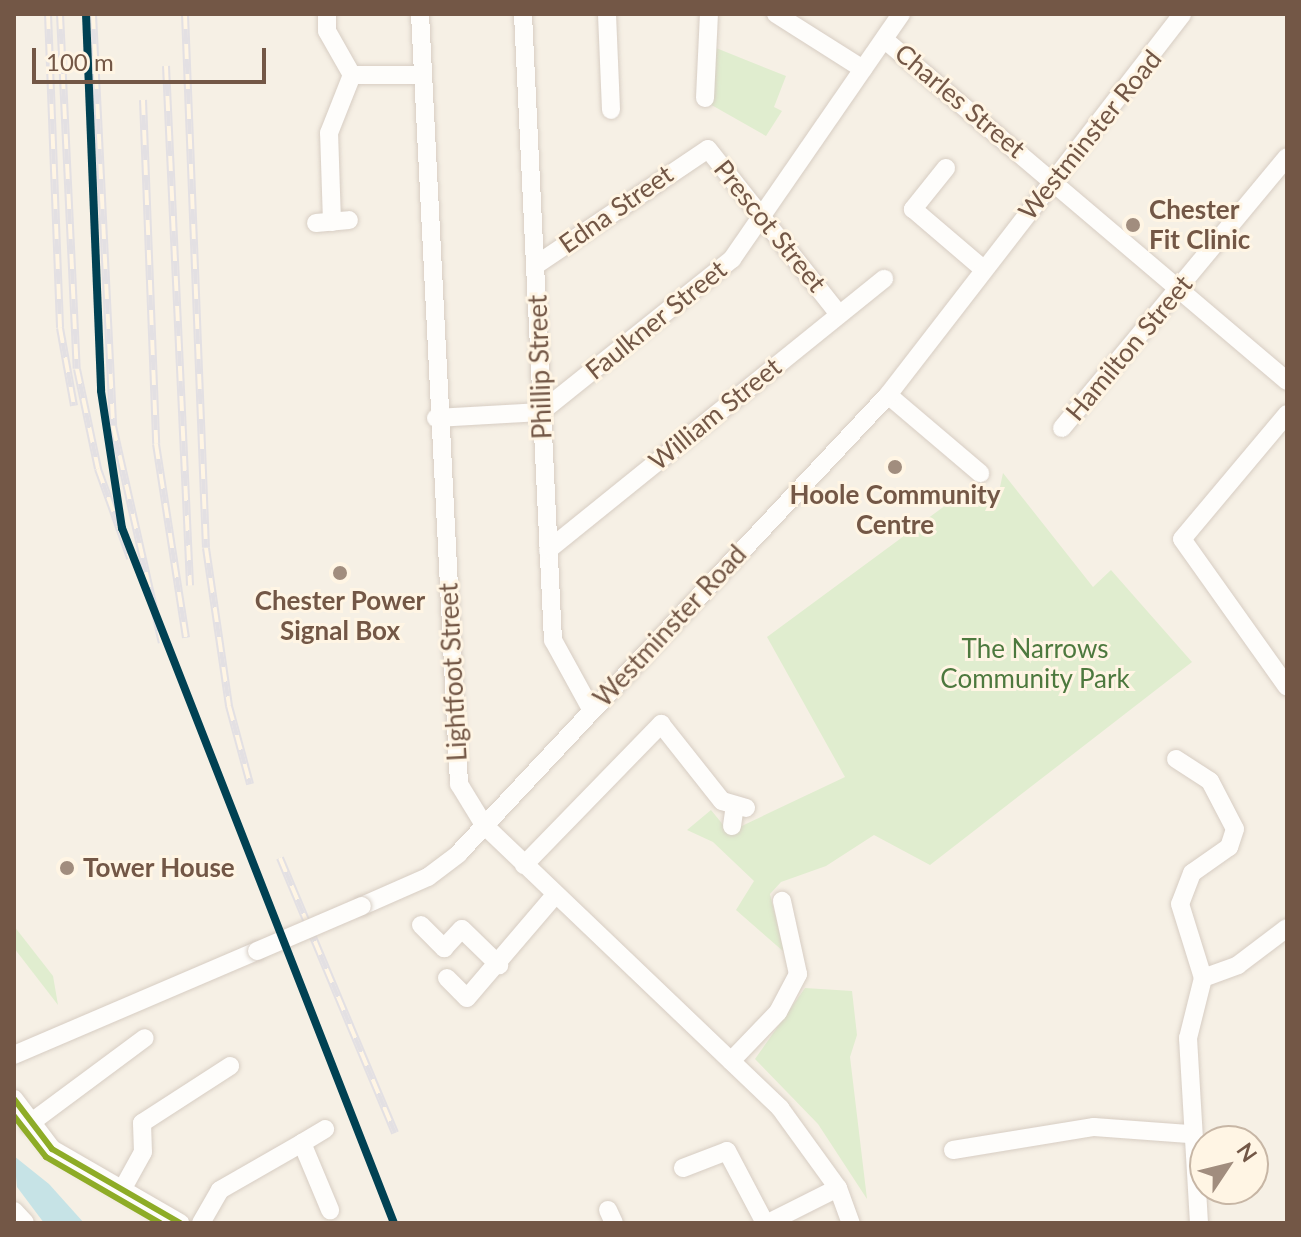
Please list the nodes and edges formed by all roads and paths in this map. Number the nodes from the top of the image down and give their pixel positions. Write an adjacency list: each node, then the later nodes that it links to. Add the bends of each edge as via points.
1 (327, 14): 11 (street, via 327,31)
2 (420, 14): 12 (street, Lightfoot Street)
3 (523, 14): 21 (street, Phillip Street)
4 (607, 14): 14 (street)
5 (709, 14): 13 (street)
6 (901, 14): 9 (street, Faulkner Street)
7 (1182, 14): 18 (street, Westminster Road)
8 (780, 15): 10 (street)
9 (885, 40): 10 (street, Faulkner Street); 18 (street, Charles Street)
10 (863, 69): 19 (street, Faulkner Street)
11 (352, 75): 12 (street); 20 (street, via 329,133)
12 (422, 75): 30 (street, Lightfoot Street)
13 (705, 98)
14 (611, 110)
15 (696, 152): 19 (street, Prescot Street, via 708,149); 21 (street, Edna Street)
16 (1287, 157): 24 (street, Hamilton Street)
17 (946, 168): 22 (street, via 913,209)
18 (1055, 180): 22 (street, Westminster Road); 24 (street, Charles Street)
19 (763, 216): 25 (street, Prescot Street); 28 (street, Faulkner Street, via 732,259)
20 (332, 222)
21 (536, 265): 28 (street, Phillip Street)
22 (982, 268): 27 (street, Westminster Road)
23 (884, 279): 25 (street, William Street)
24 (1180, 288): 26 (street, Charles Street); 31 (street, Hamilton Street)
25 (839, 314): 33 (street, William Street)
26 (1287, 381)
27 (888, 395): 32 (street); 36 (street, Westminster Road)
28 (541, 412): 30 (street); 33 (street, Phillip Street)
29 (1287, 414): 34 (street, via 1182,539)
30 (436, 418): 38 (street, Lightfoot Street, via 459,784)
31 (1062, 428)
32 (980, 473)
33 (548, 550): 36 (street, Phillip Street, via 553,640)
34 (1280, 659): 35 (street)
35 (1287, 687)
36 (591, 709): 38 (street, Westminster Road)
37 (1176, 759): 47 (street, via 1210,781 1235,829 1229,847 1184,888 1184,924 1195,938)
38 (484, 825): 40 (street, Lightfoot Street); 49 (street, Westminster Road, bridge, via 447,865 385,896)
39 (732, 826): 40 (street, via 740,806 722,801 661,724)
40 (524, 865): 41 (street, Lightfoot Street)
41 (555, 895): 45 (street); 50 (street, Lightfoot Street)
42 (782, 901): 50 (street, via 798,974 778,1012)
43 (421, 925): 45 (street, via 444,948 462,929)
44 (1287, 928): 47 (street, via 1238,965)
45 (499, 965): 46 (street, via 467,998)
46 (447, 978)
47 (1203, 978): 55 (street, via 1188,1038)
48 (145, 1038): 53 (street)
49 (14, 1055)
50 (731, 1061): 59 (street, Lightfoot Street, via 810,1143)
51 (230, 1066): 60 (street, via 142,1123 143,1152)
52 (14, 1099): 53 (street)
53 (29, 1124): 60 (street, via 52,1149)
54 (325, 1129): 56 (street)
55 (1189, 1134): 57 (street, via 1094,1127)
56 (302, 1143): 61 (street); 65 (street, via 220,1190)
57 (953, 1150)
58 (683, 1168): 66 (street, via 727,1151)
59 (838, 1188): 66 (street); 67 (street, Lightfoot Street)
60 (122, 1190): 64 (street)
61 (330, 1210)
62 (14, 1211): 63 (street)
63 (25, 1223)
64 (180, 1223)
65 (201, 1223)
66 (766, 1223)
67 (851, 1223)

